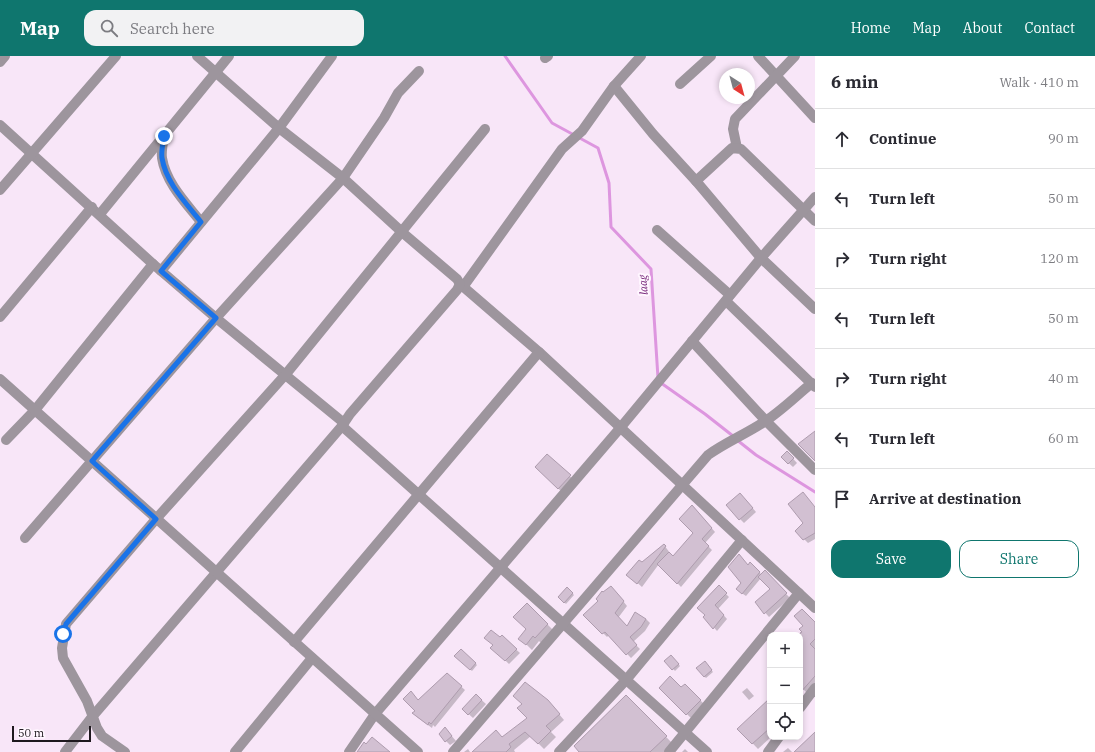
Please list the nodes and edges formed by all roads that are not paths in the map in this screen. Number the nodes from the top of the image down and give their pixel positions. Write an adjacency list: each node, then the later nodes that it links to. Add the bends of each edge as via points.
1 (5, 56): 10 (street)
2 (116, 56): 22 (street)
3 (197, 56): 12 (street)
4 (229, 56): 12 (street)
5 (332, 56): 18 (street)
6 (641, 56): 15 (street)
7 (711, 56): 14 (street)
8 (758, 56): 13 (street)
9 (795, 56): 13 (street)
10 (0, 62)
11 (419, 71): 23 (street, via 398,93)
12 (215, 72): 18 (street); 20 (street)
13 (775, 76): 16 (street); 21 (street, via 736,119 733,129)
14 (680, 84)
15 (614, 86): 24 (street); 37 (street, via 582,131 562,149)
16 (815, 118)
17 (0, 125): 22 (street)
18 (279, 128): 23 (street); 31 (street)
19 (485, 130): 33 (street)
20 (164, 136): 29 (street); 31 (street, via 162,157 166,172)
21 (737, 148): 24 (street, via 732,148); 28 (street)
22 (31, 152): 25 (street); 27 (street)
23 (343, 178): 33 (street); 41 (street)
24 (696, 181): 34 (street)
25 (0, 190)
26 (815, 197): 28 (street)
27 (92, 207): 29 (street); 40 (street)
28 (804, 209): 30 (street); 34 (street)
29 (100, 214): 35 (street)
30 (815, 221)
31 (201, 222): 36 (street)
32 (658, 230): 38 (street)
33 (403, 233): 37 (street, via 457,279); 44 (street)
34 (761, 258): 38 (street); 39 (street)
35 (153, 264): 36 (street); 47 (street)
36 (161, 271): 41 (street)
37 (461, 286): 43 (street); 49 (street)
38 (728, 298): 42 (street); 46 (street)
39 (815, 309)
40 (0, 317)
41 (216, 318): 44 (street); 52 (street)
42 (692, 341): 48 (street); 50 (street)
43 (539, 352): 50 (street); 55 (street)
44 (286, 374): 49 (street); 56 (street)
45 (0, 379): 47 (street)
46 (814, 385): 48 (street)
47 (35, 410): 51 (street); 52 (street)
48 (766, 421): 53 (street); 54 (street, via 708,455)
49 (343, 424): 55 (street); 60 (street)
50 (621, 427): 54 (street); 59 (street)
51 (6, 440)
52 (92, 461): 56 (street); 57 (street)
53 (815, 470)
54 (683, 485): 58 (street); 63 (street)
55 (419, 495): 59 (street); 64 (street)
56 (156, 519): 60 (street); 70 (street, via 66,624 63,658 87,701)
57 (25, 538)
58 (742, 540): 61 (street); 66 (street)
59 (501, 568): 63 (street); 69 (street)
60 (217, 573): 64 (street); 70 (street)
61 (799, 593): 62 (street); 71 (street)
62 (815, 608)
63 (564, 624): 66 (street); 78 (street)
64 (294, 642): 65 (street)
65 (312, 658): 69 (street); 75 (street)
66 (626, 680): 71 (street); 79 (street)
67 (815, 688): 68 (street)
68 (803, 704)
69 (375, 714): 76 (street); 77 (street)
70 (92, 716): 73 (street); 74 (street, via 102,736)
71 (686, 734): 80 (street); 81 (street)
72 (777, 740): 82 (street)
73 (65, 752)
74 (125, 752)
75 (236, 752)
76 (348, 752)
77 (418, 752)
78 (453, 752)
79 (559, 752)
80 (669, 752)
81 (707, 752)
82 (768, 752)

